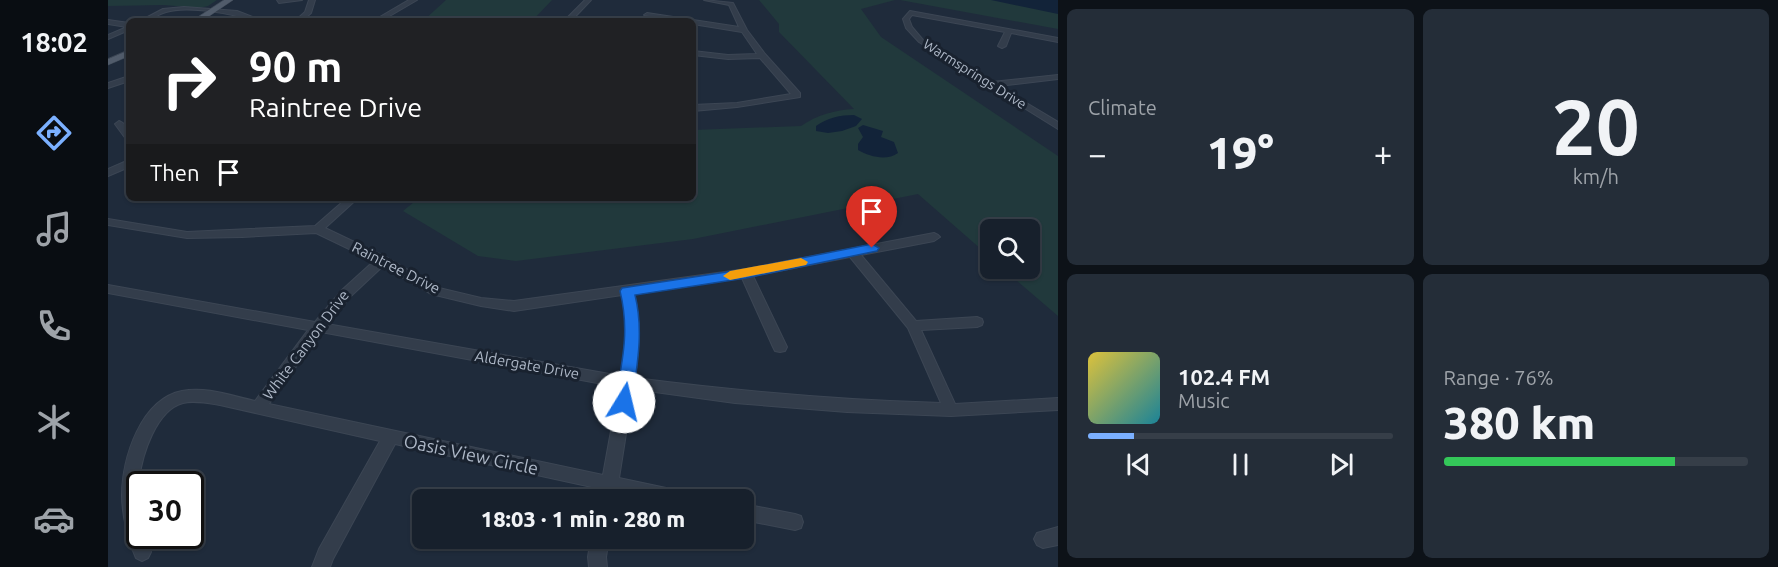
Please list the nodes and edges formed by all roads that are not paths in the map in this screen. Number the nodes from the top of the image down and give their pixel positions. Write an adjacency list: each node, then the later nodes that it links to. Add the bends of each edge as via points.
1 (229, 0): 8 (main road)
2 (299, 0): 7 (street)
3 (312, 0): 13 (street)
4 (414, 0): 14 (street)
5 (588, 0): 15 (street)
6 (707, 0): 21 (street, via 731,4)
7 (279, 1)
8 (211, 12): 10 (street, via 171,10); 11 (main road); 12 (street)
9 (647, 15): 16 (street)
10 (151, 18)
11 (201, 18)
12 (247, 18)
13 (302, 18)
14 (381, 18)
15 (570, 18)
16 (668, 18)
17 (108, 22): 19 (street)
18 (696, 22): 21 (street)
19 (126, 26)
20 (126, 28): 23 (street)
21 (744, 30): 28 (street)
22 (1009, 31): 24 (street); 25 (street); 32 (street, Warmsprings Drive, via 910,13 906,20 921,41)
23 (108, 37)
24 (1058, 40)
25 (1002, 46)
26 (126, 54): 29 (main road)
27 (696, 56): 28 (street)
28 (762, 56): 34 (street, via 797,95)
29 (108, 62)
30 (1058, 78): 32 (street)
31 (126, 79): 33 (street)
32 (992, 84): 35 (street, Warmsprings Drive)
33 (108, 86)
34 (696, 108)
35 (1053, 119): 37 (street, Warmsprings Drive)
36 (119, 124): 38 (street)
37 (1058, 126)
38 (126, 132)
39 (126, 164): 40 (street)
40 (108, 173)
41 (350, 201): 43 (street)
42 (108, 222): 43 (street, Raintree Drive, via 187,235)
43 (318, 229): 46 (street, Raintree Drive)
44 (934, 237): 45 (street, Raintree Drive)
45 (852, 252): 47 (street, Raintree Drive); 51 (street)
46 (382, 260): 49 (street, Raintree Drive, via 435,291 481,302 514,306); 52 (street, White Canyon Drive, via 340,299)
47 (746, 273): 49 (street, Raintree Drive); 53 (street)
48 (108, 289): 52 (street, Aldergate Drive)
49 (627, 291): 54 (street, via 633,315)
50 (977, 322): 51 (street)
51 (913, 326): 57 (street)
52 (319, 328): 54 (street, Aldergate Drive); 56 (street, White Canyon Drive)
53 (780, 347)
54 (627, 383): 57 (street, Aldergate Drive, via 735,397); 60 (street)
55 (1058, 404): 57 (street, Aldergate Drive)
56 (258, 408): 58 (street, Oasis View Circle); 64 (street, Oasis View Circle, via 194,395 179,397 152,417 132,471 130,495)
57 (951, 410)
58 (390, 438): 59 (street, Oasis View Circle); 65 (street)
59 (596, 489)
60 (609, 489)
61 (754, 514): 62 (street)
62 (795, 522)
63 (598, 549): 66 (street)
64 (142, 552)
65 (321, 567)
66 (598, 567)

